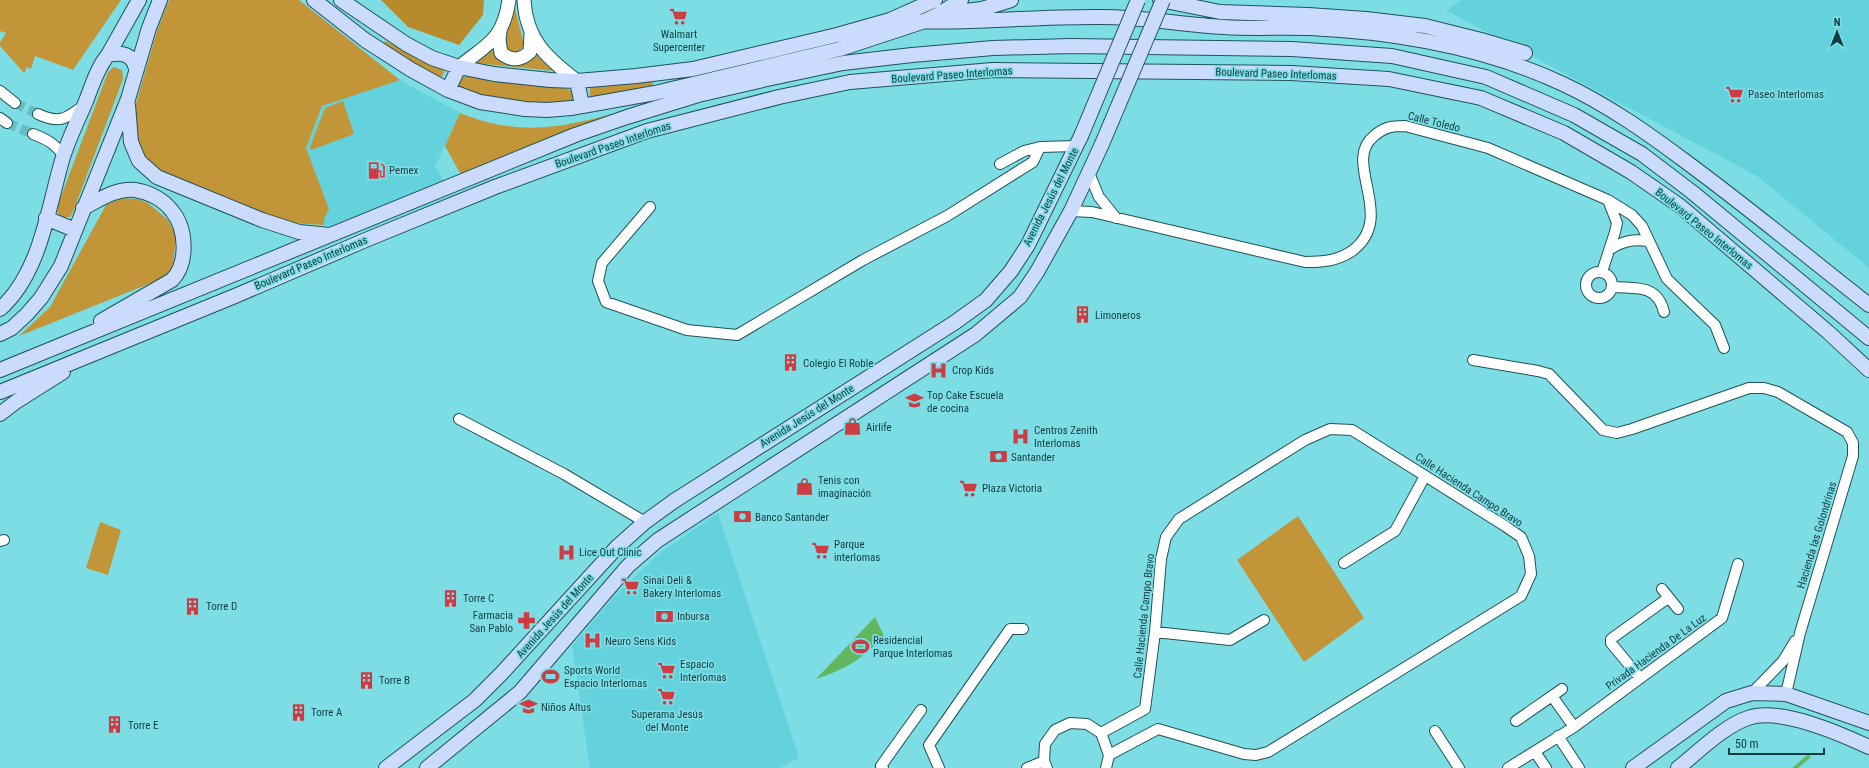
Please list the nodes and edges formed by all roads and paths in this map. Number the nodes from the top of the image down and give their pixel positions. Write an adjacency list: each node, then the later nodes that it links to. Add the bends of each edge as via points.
1 (139, 0): 21 (main road)
2 (160, 0): 23 (main road)
3 (314, 0): 25 (main road, via 365,40)
4 (341, 0): 22 (main road, via 413,48)
5 (509, 0): 19 (street)
6 (524, 0): 18 (street)
7 (935, 0): 15 (main road)
8 (961, 0): 14 (main road)
9 (1011, 0): 13 (main road)
10 (1138, 0): 33 (main road, Avenida Jesús del Monte, bridge)
11 (1160, 0): 20 (main road, via 1220,12 1308,15 1425,26)
12 (1164, 0): 37 (main road, Avenida Jesús del Monte, bridge)
13 (982, 5): 14 (main road); 16 (main road)
14 (939, 14): 17 (main road)
15 (890, 20): 17 (main road); 24 (main road, via 693,69)
16 (993, 21): 17 (main road); 48 (main road, via 1102,17 1220,27 1308,28 1424,40 1480,54 1528,69 1565,85 1643,130 1719,185)
17 (922, 22): 30 (main road, via 840,48 655,93)
18 (529, 27): 19 (street, via 530,52 519,59 506,57 501,53); 24 (street, via 537,45 557,66)
19 (500, 29): 22 (street, via 492,42)
20 (1525, 53)
21 (108, 55): 23 (main road, via 127,55 134,61); 29 (main road)
22 (459, 67): 24 (main road, via 494,74); 25 (main road)
23 (136, 69): 27 (main road)
24 (577, 81): 30 (main road)
25 (448, 90): 30 (main road, via 480,102 526,109 547,110)
26 (0, 92): 28 (street)
27 (128, 99): 40 (main road); 45 (main road, via 131,142 139,161 157,177 262,220 299,232)
28 (15, 103)
29 (84, 106): 31 (street, via 68,118 54,120); 35 (main road)
30 (582, 106)
31 (38, 114)
32 (33, 134): 35 (street, via 56,145)
33 (1079, 141): 34 (street); 62 (main road, Avenida Jesús del Monte, via 1028,245 1011,271 986,300)
34 (1040, 147): 36 (street, via 1024,151); 39 (street, via 1033,162 953,212 863,260 737,334 687,330 606,302 598,281 602,263)
35 (64, 156): 42 (main road)
36 (1000, 164)
37 (1089, 173): 41 (main road, Avenida Jesús del Monte); 43 (street, via 1099,197)
38 (1608, 200): 43 (street, Calle Toledo, via 1488,148 1405,126 1391,126 1371,138 1364,147 1363,166 1371,211 1370,224 1364,238 1344,256 1326,262 1305,262); 46 (street, Calle Toledo, via 1632,215 1642,226); 47 (street, via 1617,222)
39 (650, 207)
40 (83, 208): 44 (main road); 61 (main road, via 119,192 134,190 149,194 173,212 181,230 183,260 178,274 172,280)
41 (1070, 211): 43 (street, Calle Toledo, via 1092,212); 66 (main road, Avenida Jesús del Monte, via 1037,272 1020,297 976,334)
42 (46, 218): 44 (main road); 52 (main road, via 35,256 20,288)
43 (1116, 218)
44 (75, 230): 57 (main road, via 61,266 41,298 12,328)
45 (334, 235): 55 (main road, Boulevard Paseo Interlomas, via 427,194 627,117 698,95 843,63 993,48 1071,46 1292,49 1392,56 1486,77 1574,115 1642,154); 61 (main road, Boulevard Paseo Interlomas)
46 (1648, 240): 47 (street, via 1626,241); 59 (street, Calle Toledo, via 1667,279 1715,325)
47 (1609, 250): 49 (street)
48 (1825, 270): 51 (main road); 54 (main road, via 1841,290)
49 (1602, 272): 50 (street, via 1611,278); 50 (street, via 1595,272 1588,278 1587,291 1601,298 1609,294)
50 (1613, 287): 53 (street, via 1648,290 1657,295)
51 (1869, 305)
52 (0, 309)
53 (1664, 312)
54 (1869, 315)
55 (1844, 319): 56 (main road); 58 (main road, Boulevard Paseo Interlomas)
56 (1869, 330)
57 (0, 334)
58 (1869, 338)
59 (1724, 348)
60 (99, 350): 65 (main road, Boulevard Paseo Interlomas, via 495,187 648,131 779,97 850,82 993,70 1291,73 1389,79 1481,98 1564,133 1631,172 1680,206); 67 (main road, Boulevard Paseo Interlomas); 68 (main road, via 17,400)
61 (47, 351): 64 (main road, Boulevard Paseo Interlomas)
62 (903, 355): 66 (main road); 71 (main road, Avenida Jesús del Monte)
63 (1473, 360): 80 (street, Hacienda las Golondrinas, via 1549,374 1603,430 1617,432 1632,429 1749,388 1764,388 1778,392 1847,432 1853,443 1853,456)
64 (0, 370)
65 (1869, 370)
66 (917, 373): 88 (main road, Avenida Jesús del Monte, via 658,540 628,566 520,692)
67 (0, 392)
68 (0, 414)
69 (459, 418): 71 (street, via 564,474)
70 (1425, 476): 72 (street, via 1395,530); 79 (street, Calle Hacienda Campo Bravo, via 1352,430 1330,429 1305,440 1179,519 1166,537 1161,559); 97 (street, Calle Hacienda Campo Bravo, via 1521,537 1529,556 1531,574 1521,596 1268,752 1244,754 1158,729)
71 (645, 522): 86 (main road, Avenida Jesús del Monte, via 618,547)
72 (1344, 563)
73 (1738, 564): 81 (street, Privada Hacienda De La Luz, via 1722,618)
74 (1662, 589): 75 (street)
75 (1668, 598): 76 (street); 81 (street, via 1611,639 1611,643)
76 (1678, 610)
77 (1264, 620): 79 (street, via 1230,640)
78 (1023, 629): 102 (street, via 1010,629 929,745)
79 (1155, 632): 93 (street, Calle Hacienda Campo Bravo, via 1145,709)
80 (1800, 633): 83 (street, Hacienda las Golondrinas, via 1783,661); 84 (street, Hacienda las Golondrinas)
81 (1640, 678): 91 (street, Privada Hacienda De La Luz)
82 (1562, 689): 85 (street)
83 (1752, 693): 84 (main road); 109 (main road, via 1726,701)
84 (1786, 694): 90 (main road)
85 (1552, 696): 89 (street); 91 (street)
86 (475, 700): 88 (main road); 99 (main road, Avenida Jesús del Monte)
87 (920, 710): 101 (street, via 881,766)
88 (489, 717): 100 (main road, Avenida Jesús del Monte)
89 (1516, 721)
90 (1869, 722)
91 (1574, 726): 94 (street, Privada Hacienda De La Luz)
92 (1434, 730): 105 (street)
93 (1101, 733): 97 (street); 98 (street, via 1087,724 1070,723 1060,727 1045,744)
94 (1558, 736): 96 (street, Privada Hacienda De La Luz); 108 (street)
95 (1869, 747): 110 (main road, via 1849,737 1785,716 1765,715 1748,718 1727,730)
96 (1535, 752): 106 (street, Privada Hacienda De La Luz); 107 (street)
97 (1109, 755): 104 (street)
98 (1045, 764): 103 (street)
99 (386, 768)
100 (427, 768)
101 (883, 768)
102 (939, 768)
103 (1027, 768)
104 (1106, 768)
105 (1459, 768)
106 (1508, 768)
107 (1546, 768)
108 (1579, 768)
109 (1633, 768)
110 (1678, 768)

